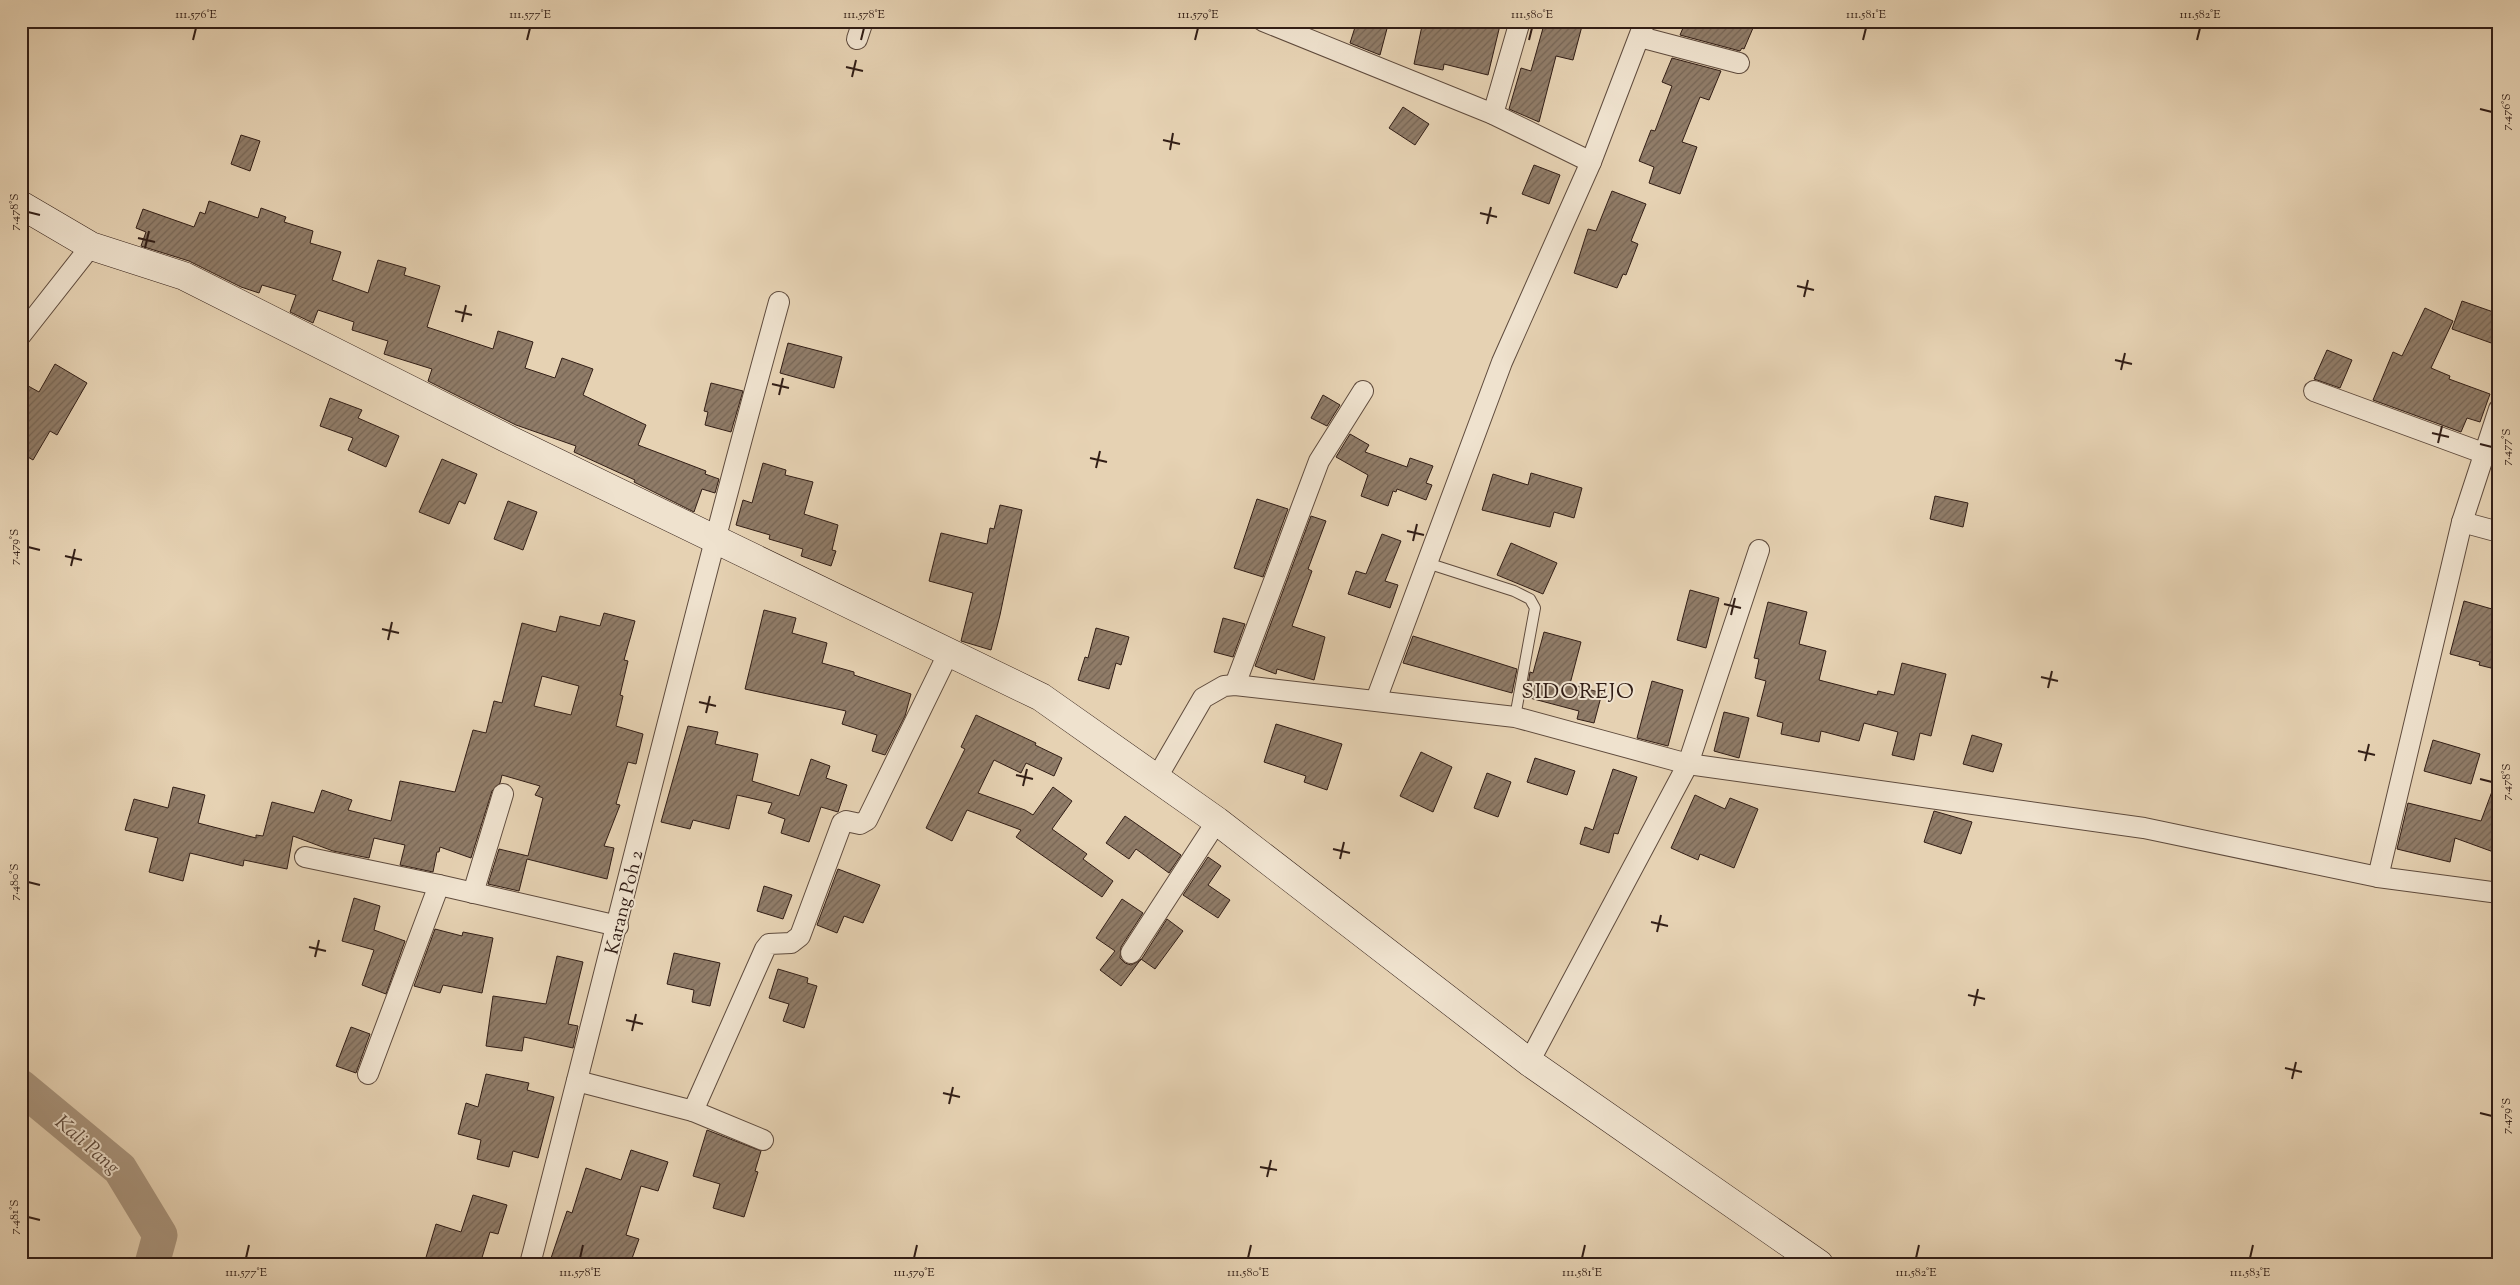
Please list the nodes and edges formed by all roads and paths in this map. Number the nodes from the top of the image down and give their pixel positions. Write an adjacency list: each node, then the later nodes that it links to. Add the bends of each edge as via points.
1 (1263, 21): 5 (street)
2 (1520, 21): 5 (street)
3 (1642, 29): 4 (street); 6 (street)
4 (1739, 63)
5 (1493, 114): 6 (street)
6 (1591, 162): 19 (street, via 1502,362)
7 (29, 210): 8 (main road)
8 (91, 246): 10 (street); 17 (main road, via 184,276)
9 (779, 302): 17 (street, Karang Poh 2)
10 (21, 335)
11 (1363, 391): 21 (street, via 1319,461)
12 (2314, 391): 14 (street)
13 (2499, 409): 14 (street)
14 (2483, 453): 15 (street)
15 (2462, 522): 16 (street); 29 (street)
16 (2499, 532)
17 (714, 540): 20 (main road); 33 (street, Karang Poh 2)
18 (1759, 550): 24 (street)
19 (1427, 563): 22 (street); 23 (lane, via 1530,599 1535,608)
20 (949, 652): 25 (main road, via 1042,697); 38 (street, via 867,820 860,824 842,823 800,936 791,943 768,944)
21 (1235, 685): 22 (street); 25 (street, via 1224,686 1204,698)
22 (1376, 700): 23 (street)
23 (1515, 717): 24 (street)
24 (1688, 764): 29 (street, via 2144,828); 35 (street)
25 (1156, 779): 27 (main road)
26 (503, 794): 31 (street)
27 (1217, 821): 34 (street); 35 (main road)
28 (305, 857): 30 (street)
29 (2378, 877): 32 (street)
30 (439, 885): 31 (street); 36 (street)
31 (473, 893): 33 (street)
32 (2499, 893)
33 (618, 926): 37 (street, Karang Poh 2)
34 (1131, 953)
35 (1529, 1062): 41 (main road)
36 (368, 1074)
37 (577, 1081): 38 (street); 40 (street, Karang Poh 2)
38 (692, 1111): 39 (street)
39 (763, 1140)
40 (530, 1264)
41 (1819, 1264)

